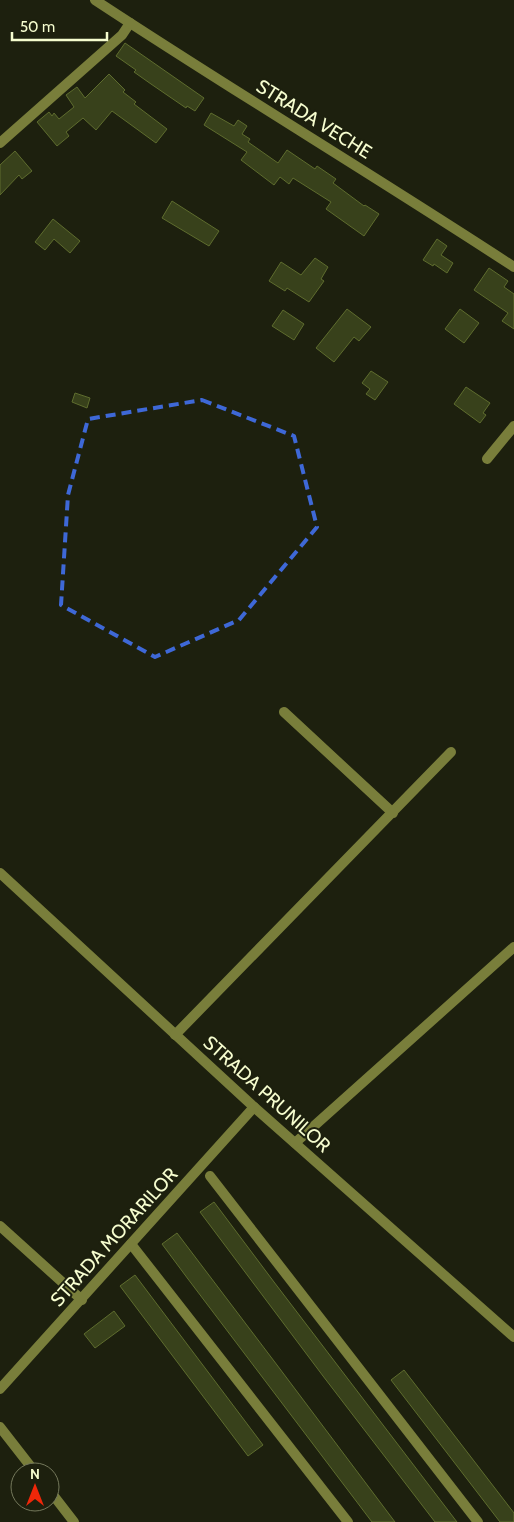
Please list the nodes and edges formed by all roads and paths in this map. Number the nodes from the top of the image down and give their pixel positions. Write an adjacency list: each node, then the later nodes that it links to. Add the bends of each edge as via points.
1 (95, 0): 2 (street, STRADA VECHE)
2 (130, 23): 3 (street, via 122,34); 4 (street, STRADA VECHE)
3 (0, 143)
4 (514, 267)
5 (514, 426): 6 (street)
6 (487, 459)
7 (284, 712): 9 (street)
8 (451, 752): 9 (street)
9 (393, 812): 12 (street)
10 (0, 873): 12 (street, STRADA PRUNILOR)
11 (514, 947): 14 (street)
12 (175, 1034): 13 (street, STRADA PRUNILOR)
13 (254, 1107): 14 (street, STRADA PRUNILOR); 17 (street, STRADA MORARILOR)
14 (295, 1143): 19 (street, STRADA PRUNILOR)
15 (210, 1176): 26 (street)
16 (0, 1226): 18 (street)
17 (131, 1244): 18 (street, STRADA MORARILOR); 25 (street)
18 (82, 1300): 20 (street, STRADA MORARILOR)
19 (514, 1337)
20 (0, 1389)
21 (0, 1427): 22 (street)
22 (27, 1462)
23 (60, 1504): 24 (street)
24 (74, 1522)
25 (348, 1522)
26 (478, 1522)

